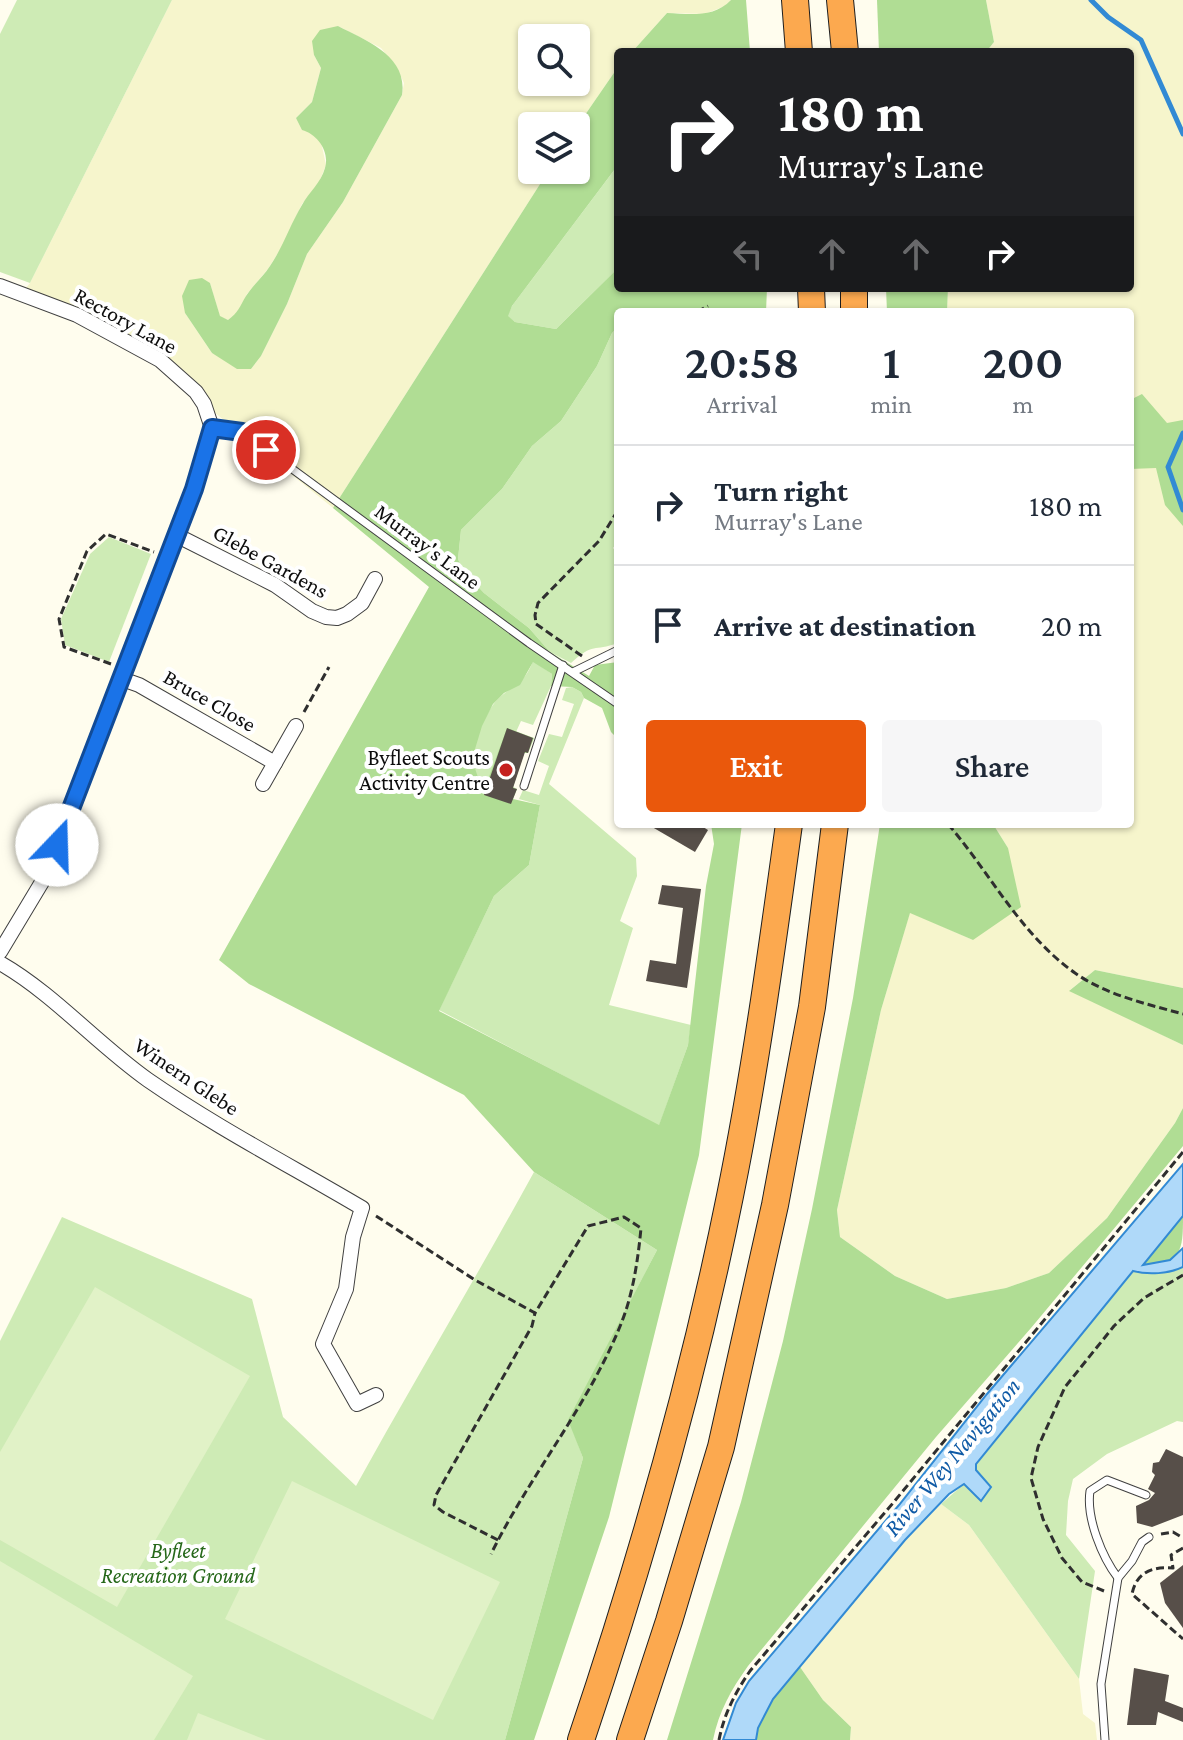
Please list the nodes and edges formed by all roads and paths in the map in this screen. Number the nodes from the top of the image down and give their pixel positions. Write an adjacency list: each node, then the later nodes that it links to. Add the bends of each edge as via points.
1 (795, 0): 3 (highway)
2 (840, 0): 4 (highway)
3 (799, 48)
4 (845, 48)
5 (0, 286): 8 (street, Rectory Lane, via 77,315 160,360 196,392)
6 (708, 306): 7 (path)
7 (704, 308)
8 (212, 428): 10 (street); 15 (lane, Murray's Lane, via 242,432)
9 (614, 517): 14 (path, via 599,541 538,603 535,615 536,624)
10 (176, 535): 11 (street); 12 (street, Glebe Gardens, via 326,617 337,618 362,603)
11 (168, 557): 18 (street); 18 (path, via 106,534 87,551 59,619 64,647)
12 (375, 579)
13 (614, 652): 14 (lane)
14 (592, 662): 17 (lane)
15 (563, 665): 17 (lane, Murray's Lane); 23 (lane)
16 (329, 667): 20 (path)
17 (573, 672): 19 (lane, Murray's Lane)
18 (124, 674): 21 (street, Bruce Close); 27 (street, via 42,882)
19 (614, 701)
20 (296, 726): 21 (street)
21 (275, 763): 22 (street)
22 (263, 784)
23 (524, 786)
24 (788, 828): 44 (highway, via 730,1197 676,1424)
25 (834, 828): 45 (highway, via 812,1007 772,1220 721,1447)
26 (951, 828): 29 (path, via 1029,932 1076,974 1122,996)
27 (0, 952)
28 (0, 963): 31 (street, Winern Glebe, via 148,1080)
29 (1183, 1014)
30 (1183, 1152): 46 (path, via 750,1671 722,1720)
31 (362, 1208): 33 (path); 34 (street, via 346,1289 323,1344 352,1407)
32 (1183, 1275): 42 (path, via 1144,1298 1114,1326 1065,1387 1038,1447 1031,1478 1062,1558 1082,1582)
33 (535, 1313): 38 (path, via 434,1505); 38 (path, via 588,1226 624,1217 641,1228 622,1321 575,1414)
34 (376, 1395)
35 (1146, 1495): 41 (lane, via 1107,1480 1090,1491 1088,1505 1108,1565)
36 (1149, 1537): 37 (path, via 1173,1532); 41 (lane)
37 (1183, 1538)
38 (498, 1540): 40 (path)
39 (1183, 1548): 43 (path, via 1171,1555 1173,1568 1144,1572 1132,1594)
40 (491, 1554)
41 (1118, 1578): 42 (lane)
42 (1116, 1592): 47 (lane, via 1101,1684)
43 (1183, 1639)
44 (581, 1740)
45 (630, 1740)
46 (719, 1740)
47 (1105, 1740)

